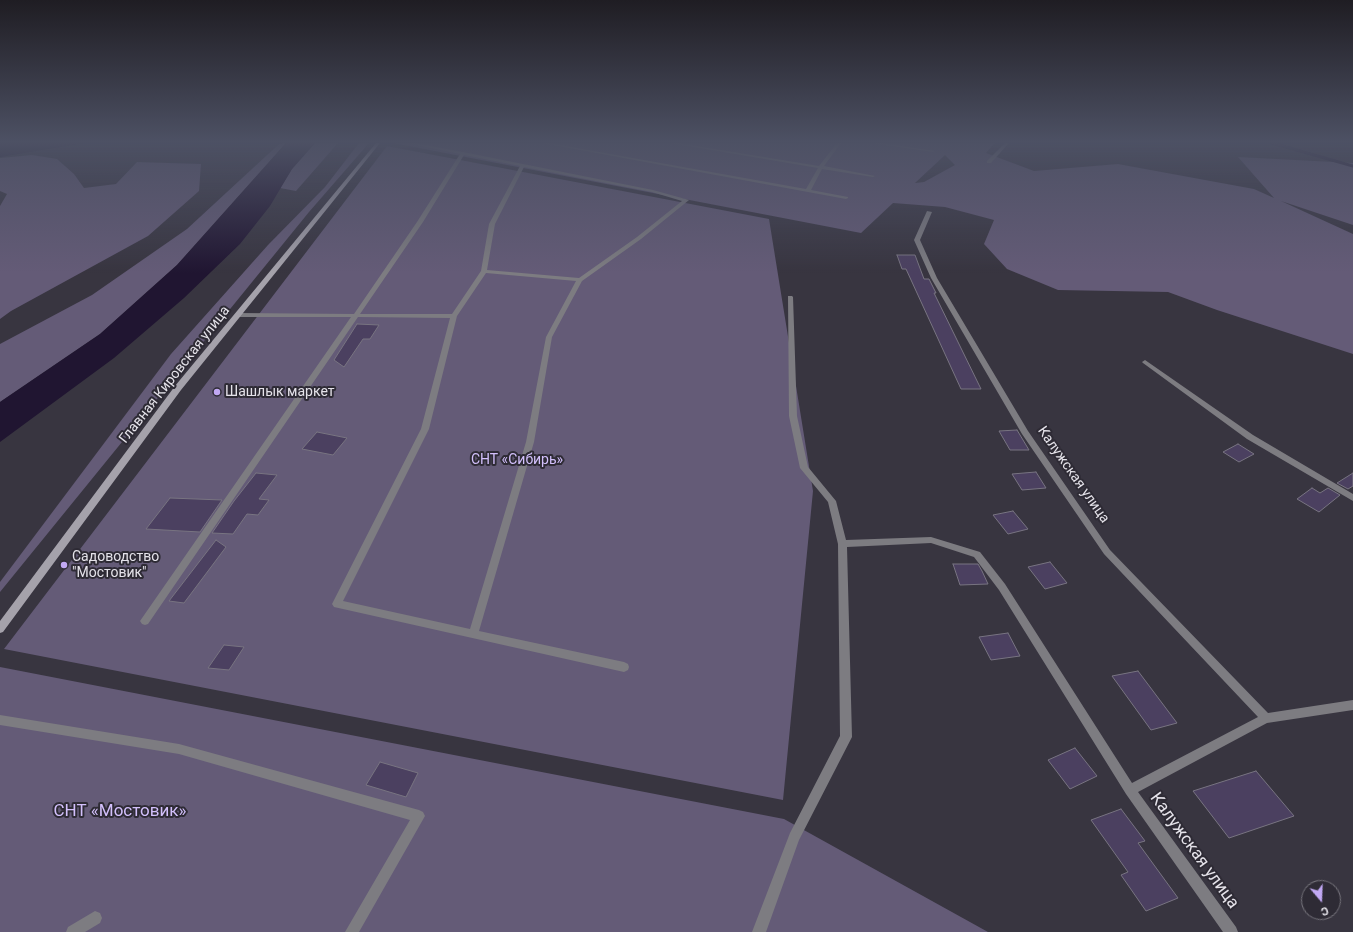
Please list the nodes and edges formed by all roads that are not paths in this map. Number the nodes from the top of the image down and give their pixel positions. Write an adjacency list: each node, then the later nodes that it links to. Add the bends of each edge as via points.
1 (343, 186): 13 (main road, Главная Кировская улица)
2 (442, 186): 14 (street)
3 (512, 186): 10 (street, via 492,224)
4 (630, 186): 11 (street, via 686,200 639,238)
5 (783, 186): 7 (street)
6 (810, 186): 7 (street)
7 (808, 191): 8 (street)
8 (846, 198)
9 (930, 212): 24 (street, Калужская улица, via 917,240 934,278 1024,432 1107,552)
10 (484, 271): 11 (street); 15 (street)
11 (580, 280): 21 (street, via 549,337 530,442)
12 (790, 297): 18 (street, via 793,416 804,468 832,501)
13 (238, 315): 14 (street); 20 (main road, Главная Кировская улица, via 178,388)
14 (357, 315): 15 (street); 19 (street)
15 (454, 316): 21 (street, via 425,429 337,604)
16 (1145, 362): 17 (street, via 1250,437)
17 (1353, 498)
18 (842, 544): 26 (street, Калужская улица, via 931,540 977,554 1002,587); 30 (street, via 846,737 794,837)
19 (145, 621)
20 (0, 629)
21 (473, 634): 22 (street)
22 (624, 667)
23 (1353, 705): 24 (street)
24 (1266, 718): 26 (street)
25 (0, 720): 29 (street, via 179,750 419,816)
26 (1130, 790): 31 (street, Калужская улица)
27 (95, 918): 28 (street)
28 (74, 932)
29 (352, 932)
30 (759, 932)
31 (1231, 932)

